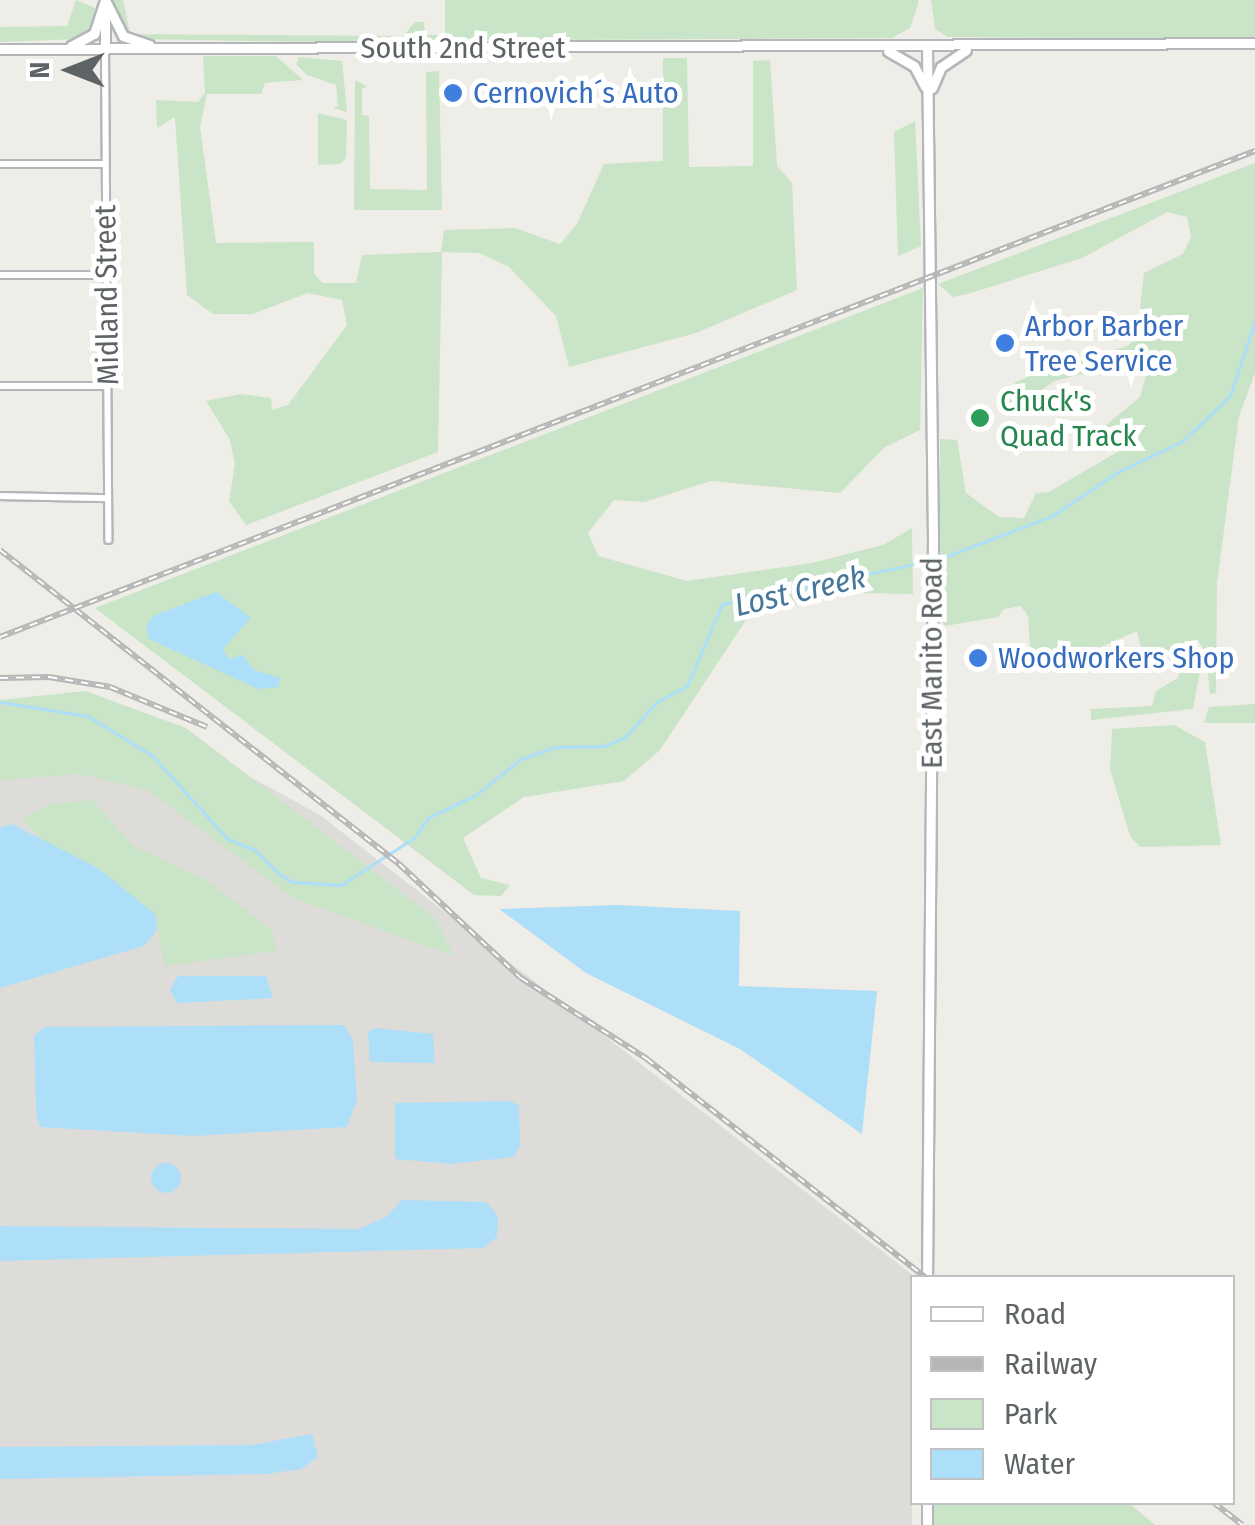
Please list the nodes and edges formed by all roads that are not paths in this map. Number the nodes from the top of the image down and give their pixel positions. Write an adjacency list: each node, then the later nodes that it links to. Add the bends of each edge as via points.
1 (105, 0): 7 (main road, via 128,40); 8 (main road, via 94,34); 9 (main road)
2 (1255, 43): 3 (main road, South 2nd Street)
3 (981, 47): 5 (main road, South 2nd Street); 10 (main road, via 941,67)
4 (881, 48): 5 (main road, South 2nd Street); 7 (main road, South 2nd Street); 10 (main road, via 914,66)
5 (927, 48): 10 (main road, East Manito Road)
6 (0, 49): 8 (main road, South 2nd Street)
7 (181, 49): 9 (main road, South 2nd Street)
8 (62, 50): 9 (main road, South 2nd Street)
9 (105, 50): 12 (street, Midland Street)
10 (928, 101): 20 (main road, East Manito Road, via 933,536)
11 (0, 164): 12 (street)
12 (105, 164): 14 (street, Midland Street)
13 (0, 275): 14 (street)
14 (107, 275): 16 (street, Midland Street)
15 (0, 386): 16 (street)
16 (108, 386): 18 (street, Midland Street)
17 (0, 496): 18 (street)
18 (108, 498): 19 (street, Midland Street)
19 (108, 540)
20 (927, 1275)

